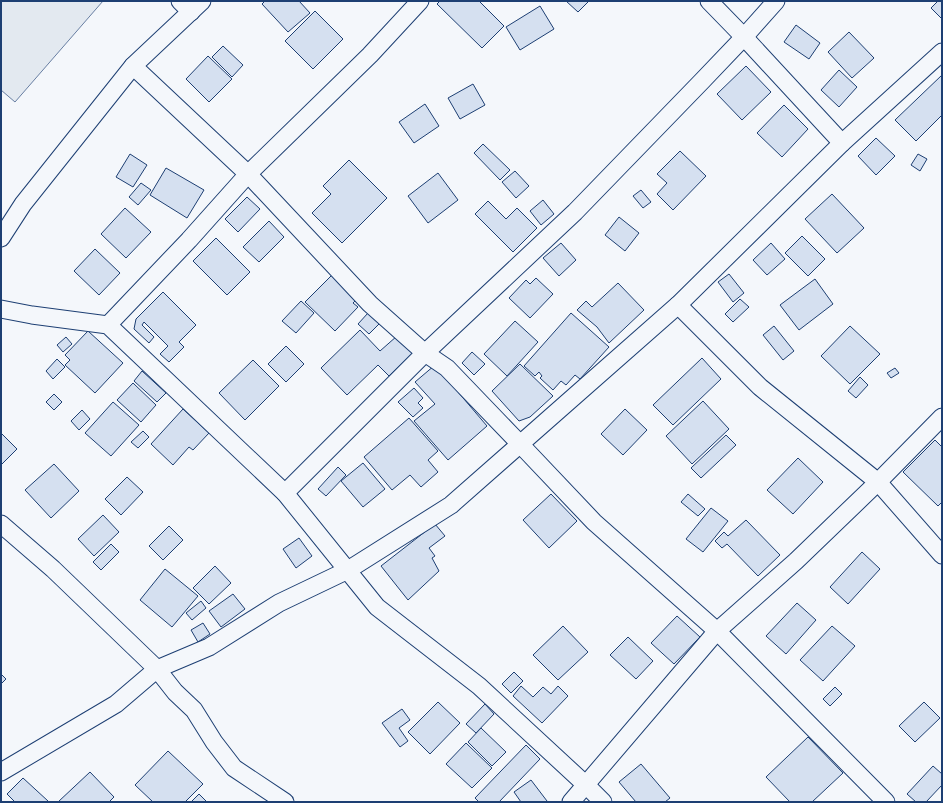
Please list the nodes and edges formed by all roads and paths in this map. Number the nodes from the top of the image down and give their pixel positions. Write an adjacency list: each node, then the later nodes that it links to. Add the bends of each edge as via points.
1 (420, 1): 9 (street, via 370,55)
2 (709, 1): 5 (street)
3 (776, 1): 5 (street)
4 (191, 5): 7 (street)
5 (744, 37): 8 (street); 14 (street, via 575,212)
6 (942, 52): 8 (street)
7 (133, 66): 9 (street); 10 (street, via 23,204)
8 (842, 144): 11 (street)
9 (248, 174): 13 (street); 14 (street, via 370,304)
10 (1, 238)
11 (678, 306): 16 (street); 17 (street, via 760,387)
12 (1, 309): 13 (street)
13 (108, 325): 18 (street)
14 (425, 353): 16 (street, via 448,368); 18 (street)
15 (942, 417): 17 (street)
16 (520, 444): 21 (street, via 451,505); 22 (street, via 594,522)
17 (878, 482): 20 (street); 22 (street, via 796,561)
18 (285, 493): 21 (street)
19 (1, 524): 23 (street, via 53,569)
20 (942, 555)
21 (348, 570): 23 (street, via 279,603 209,647); 25 (street, via 377,607 479,686)
22 (717, 630): 25 (street); 29 (street)
23 (156, 669): 24 (street, via 116,704); 26 (street, via 194,710 234,768)
24 (1, 772)
25 (586, 785): 27 (street); 28 (street)
26 (284, 802)
27 (571, 802)
28 (603, 802)
29 (886, 802)

